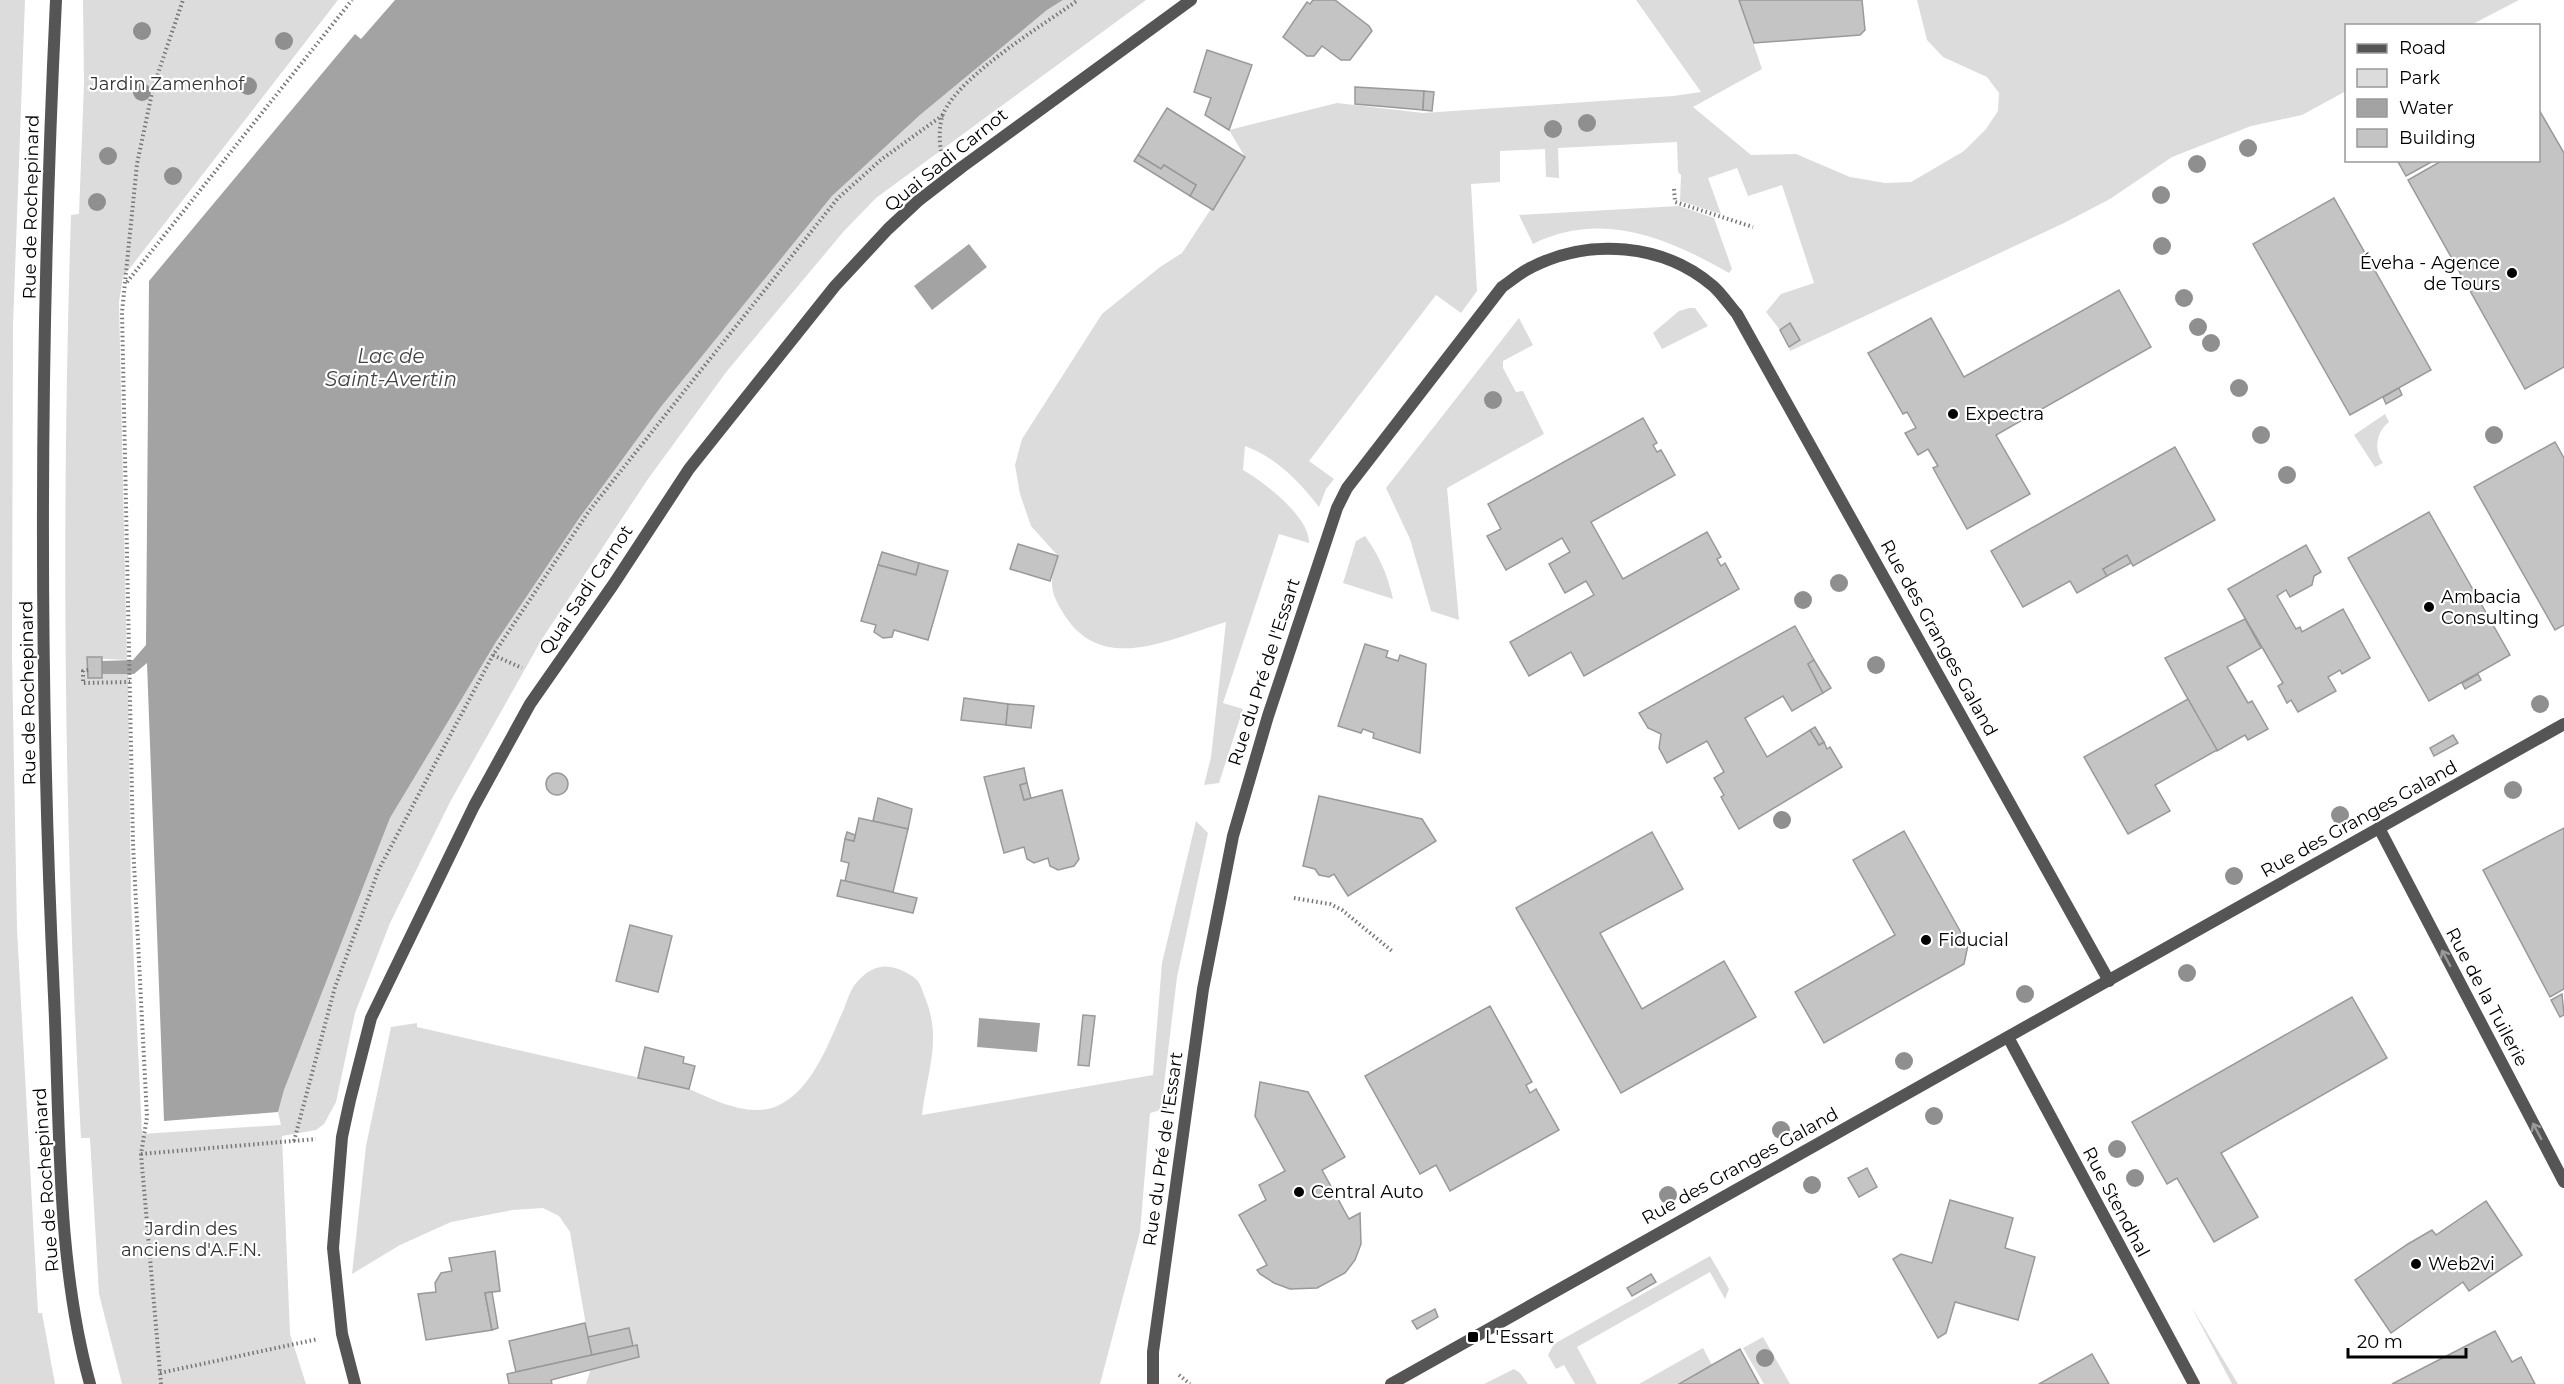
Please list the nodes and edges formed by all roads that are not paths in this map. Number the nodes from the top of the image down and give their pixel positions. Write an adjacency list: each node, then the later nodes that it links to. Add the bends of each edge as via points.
1 (56, 0): 9 (street, Rue de Rochepinard, via 46,402 48,807 65,1221 72,1296)
2 (1191, 0): 10 (street, Quai Sadi Carnot, via 962,167 888,229 836,286 688,469 530,704 474,806 371,1018 346,1119 333,1248 342,1334)
3 (1737, 314): 6 (street, Rue des Granges Galand); 11 (street, Rue du Pré de l'Essart, via 1714,286 1693,272 1635,249 1605,248 1567,254 1531,267 1502,287 1347,488 1271,704 1233,836 1203,989 1153,1352)
4 (2564, 724): 5 (street, Rue des Granges Galand)
5 (2379, 828): 6 (street, Rue des Granges Galand); 8 (street, Rue de la Tuilerie, one-way to 5)
6 (2109, 981): 7 (street, Rue des Granges Galand)
7 (2008, 1037): 12 (street, Rue des Granges Galand); 13 (street, Rue Stendhal)
8 (2564, 1182)
9 (90, 1384)
10 (355, 1384)
11 (1153, 1384)
12 (1390, 1384)
13 (2194, 1384)

